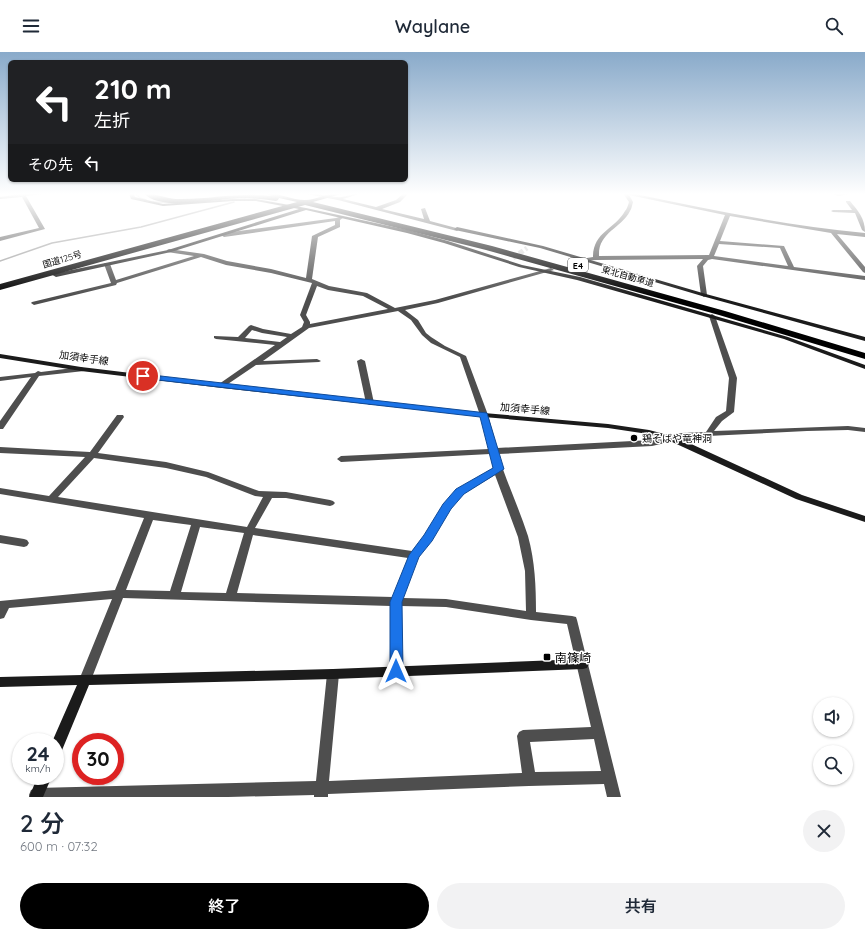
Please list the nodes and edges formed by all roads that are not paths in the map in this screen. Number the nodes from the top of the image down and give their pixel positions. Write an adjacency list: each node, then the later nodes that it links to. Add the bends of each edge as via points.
1 (41, 228): 17 (street)
2 (207, 228): 27 (highway, 国道125号)
3 (244, 228): 15 (street)
4 (269, 228): 15 (street)
5 (334, 228): 33 (street, via 316,236)
6 (383, 228): 18 (street)
7 (408, 228): 48 (highway, 東北自動車道 / E4, via 722,313)
8 (437, 228): 46 (highway, 東北自動車道 / E4, via 734,308)
9 (452, 228): 13 (street)
10 (611, 228): 23 (street, via 600,239 595,251)
11 (723, 228): 19 (street)
12 (809, 228): 14 (street)
13 (468, 231): 24 (street); 24 (street, via 541,247)
14 (834, 232): 16 (street); 29 (street)
15 (224, 234): 20 (street)
16 (865, 235)
17 (0, 239)
18 (446, 242): 28 (street); 28 (street, via 491,257)
19 (717, 242): 22 (street); 26 (street, via 782,247)
20 (169, 251): 21 (street); 25 (street)
21 (202, 256): 32 (street); 33 (street)
22 (711, 257): 23 (street); 26 (street); 35 (street, via 700,266)
23 (596, 258): 24 (street)
24 (583, 260): 35 (street)
25 (107, 264): 27 (street, via 56,275); 32 (street)
26 (791, 267): 30 (street)
27 (50, 270): 31 (highway, 国道125号); 34 (highway, 国道125号)
28 (549, 271): 37 (street, via 436,302); 38 (street)
29 (865, 271)
30 (865, 278)
31 (0, 281)
32 (114, 282): 36 (street)
33 (312, 282): 37 (street, via 328,288 365,294); 39 (street, via 303,315 307,322)
34 (0, 287)
35 (704, 295): 44 (street)
36 (34, 303)
37 (397, 309): 39 (street); 59 (street, via 411,317 425,335 446,349 463,356)
38 (712, 316): 43 (street); 63 (street, via 733,378 730,412 719,419)
39 (305, 327): 40 (street)
40 (291, 336): 42 (street, via 251,327); 45 (street)
41 (216, 337): 42 (street)
42 (240, 338): 45 (street)
43 (786, 338): 51 (street); 53 (street)
44 (865, 340)
45 (280, 344): 52 (street)
46 (865, 348)
47 (0, 356): 54 (street, 加須幸手線)
48 (865, 356)
49 (317, 361): 52 (street)
50 (361, 361): 58 (street)
51 (865, 362)
52 (253, 364): 57 (street)
53 (865, 367)
54 (81, 368): 55 (street); 57 (street, 加須幸手線)
55 (38, 373): 56 (street); 61 (street)
56 (0, 379)
57 (222, 386): 58 (street, 加須幸手線)
58 (370, 403): 59 (street, 加須幸手線)
59 (484, 415): 64 (street, 加須幸手線, via 608,426 649,432); 66 (street)
60 (120, 417): 67 (street)
61 (0, 427)
62 (865, 430): 63 (street)
63 (708, 434): 64 (street)
64 (673, 439): 66 (street, via 652,443); 75 (street, 加須幸手線, via 799,497)
65 (0, 450): 67 (street)
66 (494, 451): 68 (street); 69 (street)
67 (92, 455): 71 (street, via 166,465 208,474 258,494); 72 (street)
68 (341, 458)
69 (499, 469): 80 (street, via 460,492 447,506 428,538); 87 (street, via 523,537 530,571)
70 (0, 491): 72 (street)
71 (269, 494): 73 (street); 77 (street)
72 (51, 500): 74 (street)
73 (330, 503)
74 (150, 516): 76 (street); 81 (street)
75 (865, 519)
76 (196, 524): 77 (street); 82 (street)
77 (249, 531): 80 (street); 83 (street)
78 (0, 539): 79 (street)
79 (24, 543)
80 (414, 555): 84 (street)
81 (118, 594): 82 (street); 85 (street); 91 (street)
82 (174, 596): 83 (street)
83 (230, 598): 84 (street)
84 (396, 602): 87 (street, via 446,603); 89 (street)
85 (3, 604): 86 (street)
86 (0, 616)
87 (531, 616): 88 (street, via 572,620)
88 (583, 664): 89 (street); 94 (street)
89 (396, 671): 90 (street)
90 (334, 674): 91 (street); 98 (street)
91 (85, 680): 92 (street); 93 (street)
92 (0, 682)
93 (63, 733)
94 (599, 733): 95 (street); 96 (street, via 523,736)
95 (609, 777): 96 (street); 100 (street)
96 (529, 779): 98 (street)
97 (41, 785): 99 (street)
98 (322, 793): 99 (street)
99 (36, 796)
100 (614, 797)

